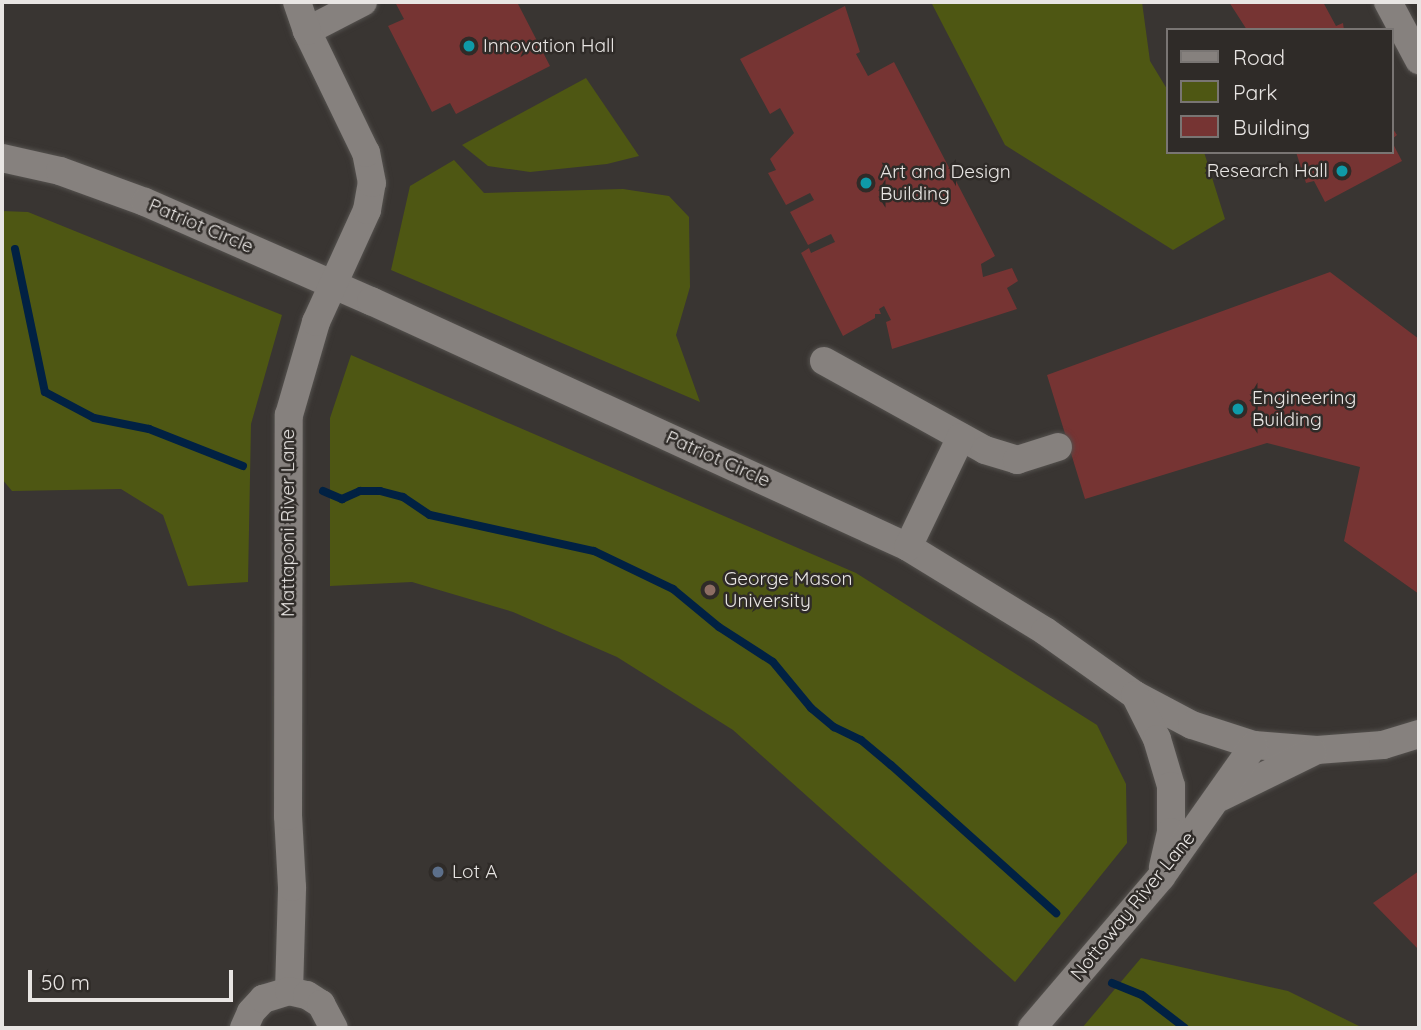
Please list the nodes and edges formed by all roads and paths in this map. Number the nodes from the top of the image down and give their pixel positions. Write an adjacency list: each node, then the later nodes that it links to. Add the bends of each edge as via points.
1 (297, 2): 4 (street, Mattaponi River Lane)
2 (363, 2): 4 (street)
3 (1388, 2): 5 (street)
4 (306, 31): 7 (street, Mattaponi River Lane, via 366,153 372,183 368,210)
5 (1419, 60)
6 (2, 158): 7 (street, Patriot Circle, via 60,170 145,202)
7 (334, 284): 11 (street, Patriot Circle); 18 (street, Mattaponi River Lane, via 316,322 293,395 286,438 292,887)
8 (824, 361): 9 (street)
9 (961, 437): 10 (street, via 1017,460); 11 (street)
10 (1058, 447)
11 (908, 547): 12 (street, Patriot Circle, via 1045,631)
12 (1135, 695): 14 (street, Patriot Circle, via 1192,725); 17 (street, via 1157,738 1171,786 1171,832)
13 (1419, 734): 15 (street, Patriot Circle, via 1383,745)
14 (1254, 745): 15 (street, Patriot Circle); 16 (street, Nottoway River Lane)
15 (1318, 750): 16 (street)
16 (1216, 800): 17 (street, Nottoway River Lane)
17 (1161, 877): 21 (street, Nottoway River Lane)
18 (289, 991): 19 (street, via 263,999); 20 (street, via 321,1004)
19 (244, 1028)
20 (334, 1028)
21 (1032, 1028)

